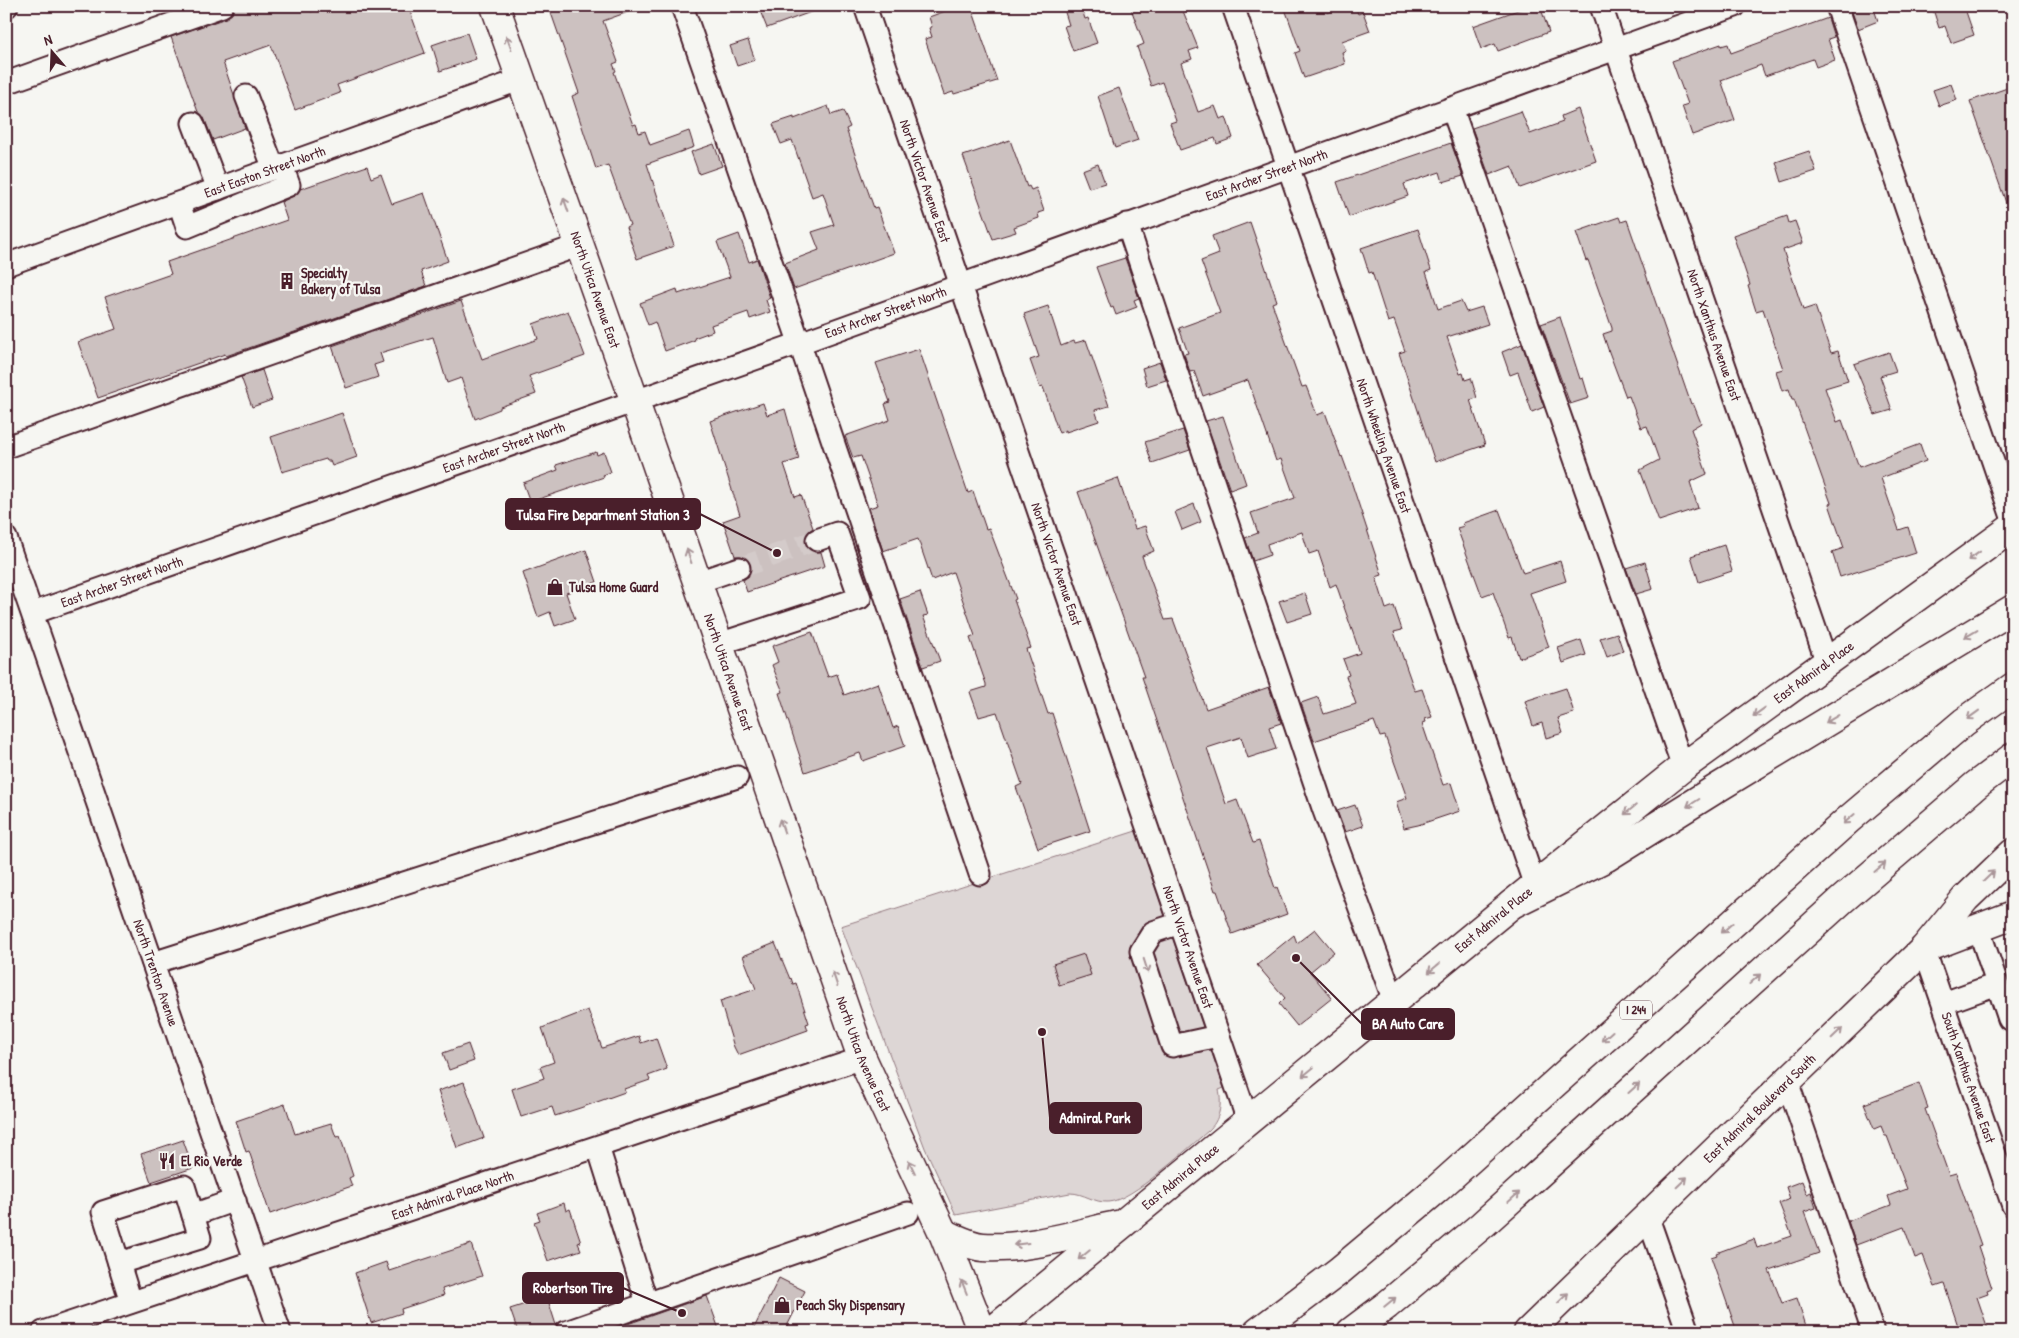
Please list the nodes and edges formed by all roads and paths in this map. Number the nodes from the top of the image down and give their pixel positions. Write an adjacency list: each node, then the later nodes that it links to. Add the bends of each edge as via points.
1 (222, 6): 11 (street)
2 (495, 6): 10 (main road, North Utica Avenue East, one-way to 2)
3 (682, 6): 23 (street)
4 (865, 6): 22 (street, North Victor Avenue East)
5 (1233, 6): 15 (street, North Wheeling Avenue East)
6 (1601, 6): 9 (street, North Xanthus Avenue East)
7 (1735, 6): 9 (street, East Archer Street North)
8 (1837, 6): 26 (street)
9 (1616, 49): 13 (street, East Archer Street North); 36 (street, North Xanthus Avenue East)
10 (522, 79): 16 (street, East Easton Street North); 20 (main road, North Utica Avenue East, one-way to 10)
11 (6, 83)
12 (246, 96): 16 (street)
13 (1452, 108): 15 (street, East Archer Street North); 39 (street)
14 (193, 123): 17 (street)
15 (1288, 166): 19 (street, East Archer Street North); 43 (street, North Wheeling Avenue East)
16 (278, 167): 17 (street, East Easton Street North); 18 (street, via 289,185 186,226)
17 (218, 189): 18 (street, East Easton Street North)
18 (178, 203): 21 (street, East Easton Street North)
19 (1127, 224): 22 (street, East Archer Street North); 51 (street, via 1324,808)
20 (580, 245): 24 (main road, North Utica Avenue East); 25 (street)
21 (6, 265)
22 (961, 284): 23 (street, East Archer Street North); 46 (street, North Victor Avenue East)
23 (800, 342): 24 (street, East Archer Street North); 42 (street)
24 (634, 400): 32 (main road, North Utica Avenue East, one-way to 24); 34 (street, East Archer Street North)
25 (6, 447)
26 (2013, 520)
27 (2013, 527): 36 (main road, East Admiral Place, one-way to 36)
28 (6, 538): 31 (street, North Trenton Avenue)
29 (817, 540): 35 (street, via 837,533 860,598)
30 (739, 568): 32 (street)
31 (13, 576): 34 (street, North Trenton Avenue)
32 (698, 582): 35 (main road, North Utica Avenue East)
33 (2013, 609): 44 (main road, one-way to 44, via 1607,857)
34 (33, 613): 49 (street, North Trenton Avenue)
35 (719, 644): 55 (main road, North Utica Avenue East, one-way to 35)
36 (1827, 663): 39 (main road, East Admiral Place, one-way to 39)
37 (2013, 687): 75 (main road, I 244, one-way to 75, via 1964,722 1848,820 1437,1189 1339,1271)
38 (2013, 757): 76 (main road, one-way to 38, via 1482,1225 1844,899)
39 (1683, 767): 43 (main road, East Admiral Place, one-way to 43)
40 (737, 777): 49 (street)
41 (2013, 853): 48 (main road, one-way to 41, via 1965,899)
42 (980, 874)
43 (1535, 886): 44 (main road, East Admiral Place)
44 (1512, 904): 51 (main road, East Admiral Place, one-way to 51)
45 (2013, 915): 47 (main road, East Admiral Boulevard South)
46 (1180, 923): 54 (street, North Victor Avenue East); 54 (street, one-way to 54, via 1153,932 1141,952 1172,1046)
47 (1978, 927): 48 (main road, East Admiral Boulevard South); 50 (street)
48 (1924, 949): 52 (street, South Xanthus Avenue East); 56 (main road, East Admiral Boulevard South, one-way to 48)
49 (153, 963): 59 (street, North Trenton Avenue)
50 (1997, 984): 52 (street); 53 (street)
51 (1394, 1002): 57 (main road, East Admiral Place, one-way to 57)
52 (1944, 1003): 60 (street, South Xanthus Avenue East)
53 (2009, 1019)
54 (1218, 1036): 57 (street, North Victor Avenue East)
55 (862, 1058): 58 (street, East Admiral Place North); 65 (main road, North Utica Avenue East, one-way to 55)
56 (1787, 1081): 63 (main road, East Admiral Boulevard South, one-way to 56); 79 (street)
57 (1248, 1121): 64 (main road, East Admiral Place)
58 (598, 1147): 66 (street, East Admiral Place North); 69 (street)
59 (235, 1200): 62 (street); 66 (street, North Trenton Avenue)
60 (2013, 1206)
61 (908, 1213): 69 (street)
62 (193, 1215): 67 (street, via 200,1238); 67 (street, via 184,1186 103,1212)
63 (1647, 1215): 77 (main road, East Admiral Boulevard South, one-way to 63); 78 (street)
64 (1122, 1224): 65 (main road, one-way to 65, via 1033,1243 1003,1246 982,1247); 74 (main road, East Admiral Place, one-way to 74)
65 (943, 1233): 73 (main road, North Utica Avenue East, one-way to 65)
66 (256, 1261): 68 (street, East Admiral Place North); 71 (street, North Trenton Avenue)
67 (119, 1263): 68 (street)
68 (131, 1302): 70 (street, East Admiral Place North)
69 (647, 1303): 72 (street)
70 (43, 1332)
71 (280, 1332)
72 (566, 1332)
73 (982, 1332)
74 (990, 1332)
75 (1258, 1332)
76 (1351, 1332)
77 (1528, 1332)
78 (1688, 1332)
79 (1873, 1332)

